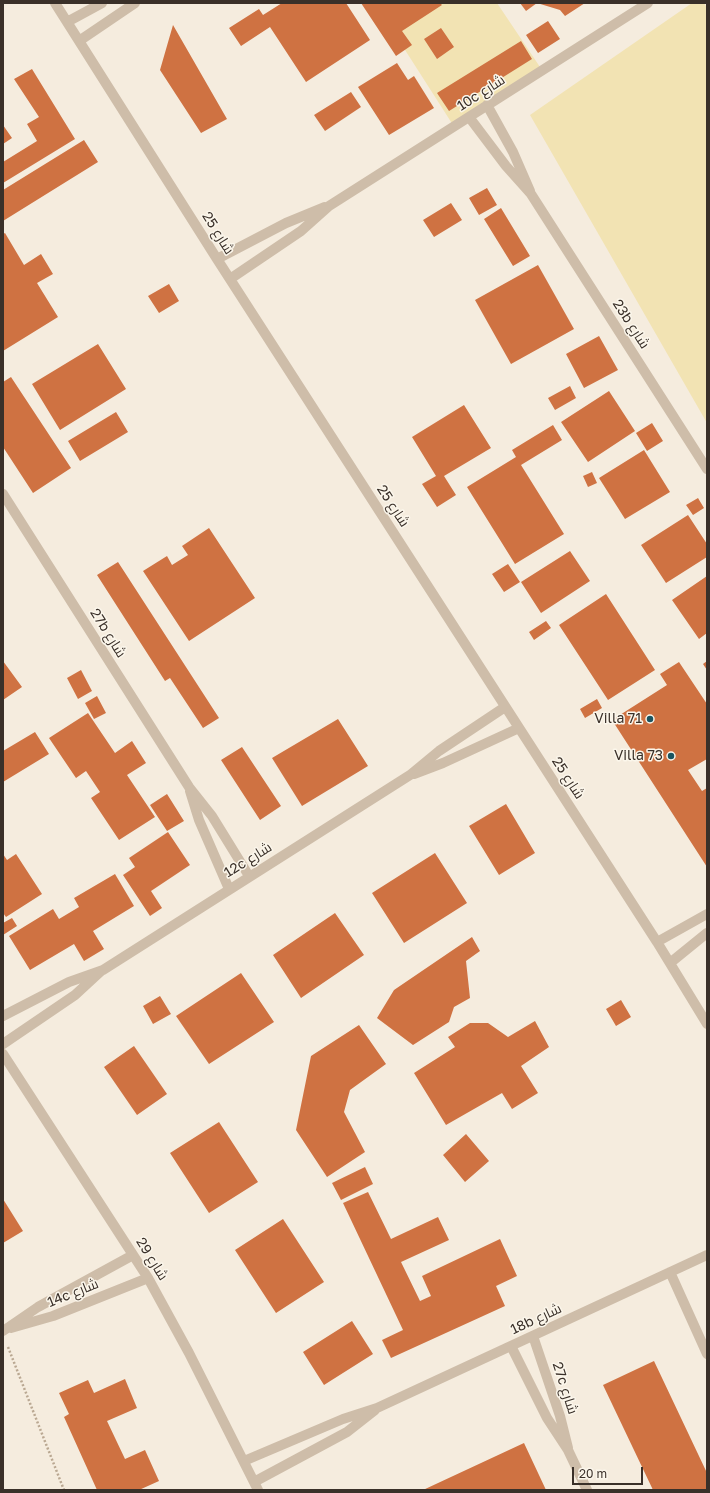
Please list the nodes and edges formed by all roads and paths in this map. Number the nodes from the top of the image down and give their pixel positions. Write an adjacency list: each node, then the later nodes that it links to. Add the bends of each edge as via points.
1 (55, 3): 5 (street, شارع 25)
2 (102, 3): 5 (street)
3 (134, 3): 6 (street)
4 (648, 3): 7 (street, 10c شارع)
5 (67, 22): 6 (street, شارع 25)
6 (79, 41): 11 (street, شارع 25)
7 (487, 105): 8 (street, 10c شارع); 9 (street, 23b شارع, via 513,152)
8 (469, 117): 9 (street, 23b شارع); 10 (street, 10c شارع)
9 (531, 194): 13 (street, 23b شارع)
10 (329, 206): 11 (street, 10c شارع, via 286,223); 12 (street, 10c شارع, via 300,231)
11 (217, 259): 12 (street, شارع 25)
12 (230, 279): 15 (street, شارع 25)
13 (707, 469)
14 (3, 494): 18 (street, 27b شارع)
15 (506, 707): 16 (street, شارع 25); 17 (street, 12c شارع, via 439,751)
16 (519, 728): 17 (street, 12c شارع, via 443,763); 23 (street, شارع 25)
17 (410, 775): 19 (street, 12c شارع)
18 (189, 787): 19 (street, 27b شارع, via 212,816); 20 (street, 27b شارع)
19 (249, 876): 20 (street, 12c شارع)
20 (229, 889): 25 (street, 12c شارع)
21 (707, 914): 23 (street)
22 (707, 933): 24 (street)
23 (657, 942): 24 (street, شارع 25)
24 (670, 963): 27 (street, شارع 25)
25 (102, 970): 26 (street, 12c شارع, via 69,982); 28 (street, 12c شارع, via 74,995)
26 (3, 1016)
27 (707, 1024)
28 (3, 1044)
29 (3, 1054): 30 (street, شارع 29)
30 (133, 1255): 33 (street, شارع 29); 34 (street, 14c شارع, via 38,1307)
31 (707, 1255): 32 (street, 18b شارع)
32 (670, 1272): 35 (street, 18b شارع); 37 (street)
33 (148, 1278): 34 (street, 14c شارع); 40 (street, شارع 29)
34 (5, 1334): 42 (path)
35 (533, 1336): 36 (street, 18b شارع); 39 (street, 27c شارع, via 560,1416)
36 (511, 1346): 38 (street, 18b شارع); 39 (street, 27c شارع, via 547,1418)
37 (707, 1354)
38 (377, 1408): 40 (street, 18b شارع, via 343,1419); 41 (street, 18b شارع, via 347,1432)
39 (568, 1450): 43 (street, 27c شارع)
40 (244, 1461): 41 (street, شارع 29)
41 (256, 1486)
42 (64, 1490)
43 (587, 1490)

